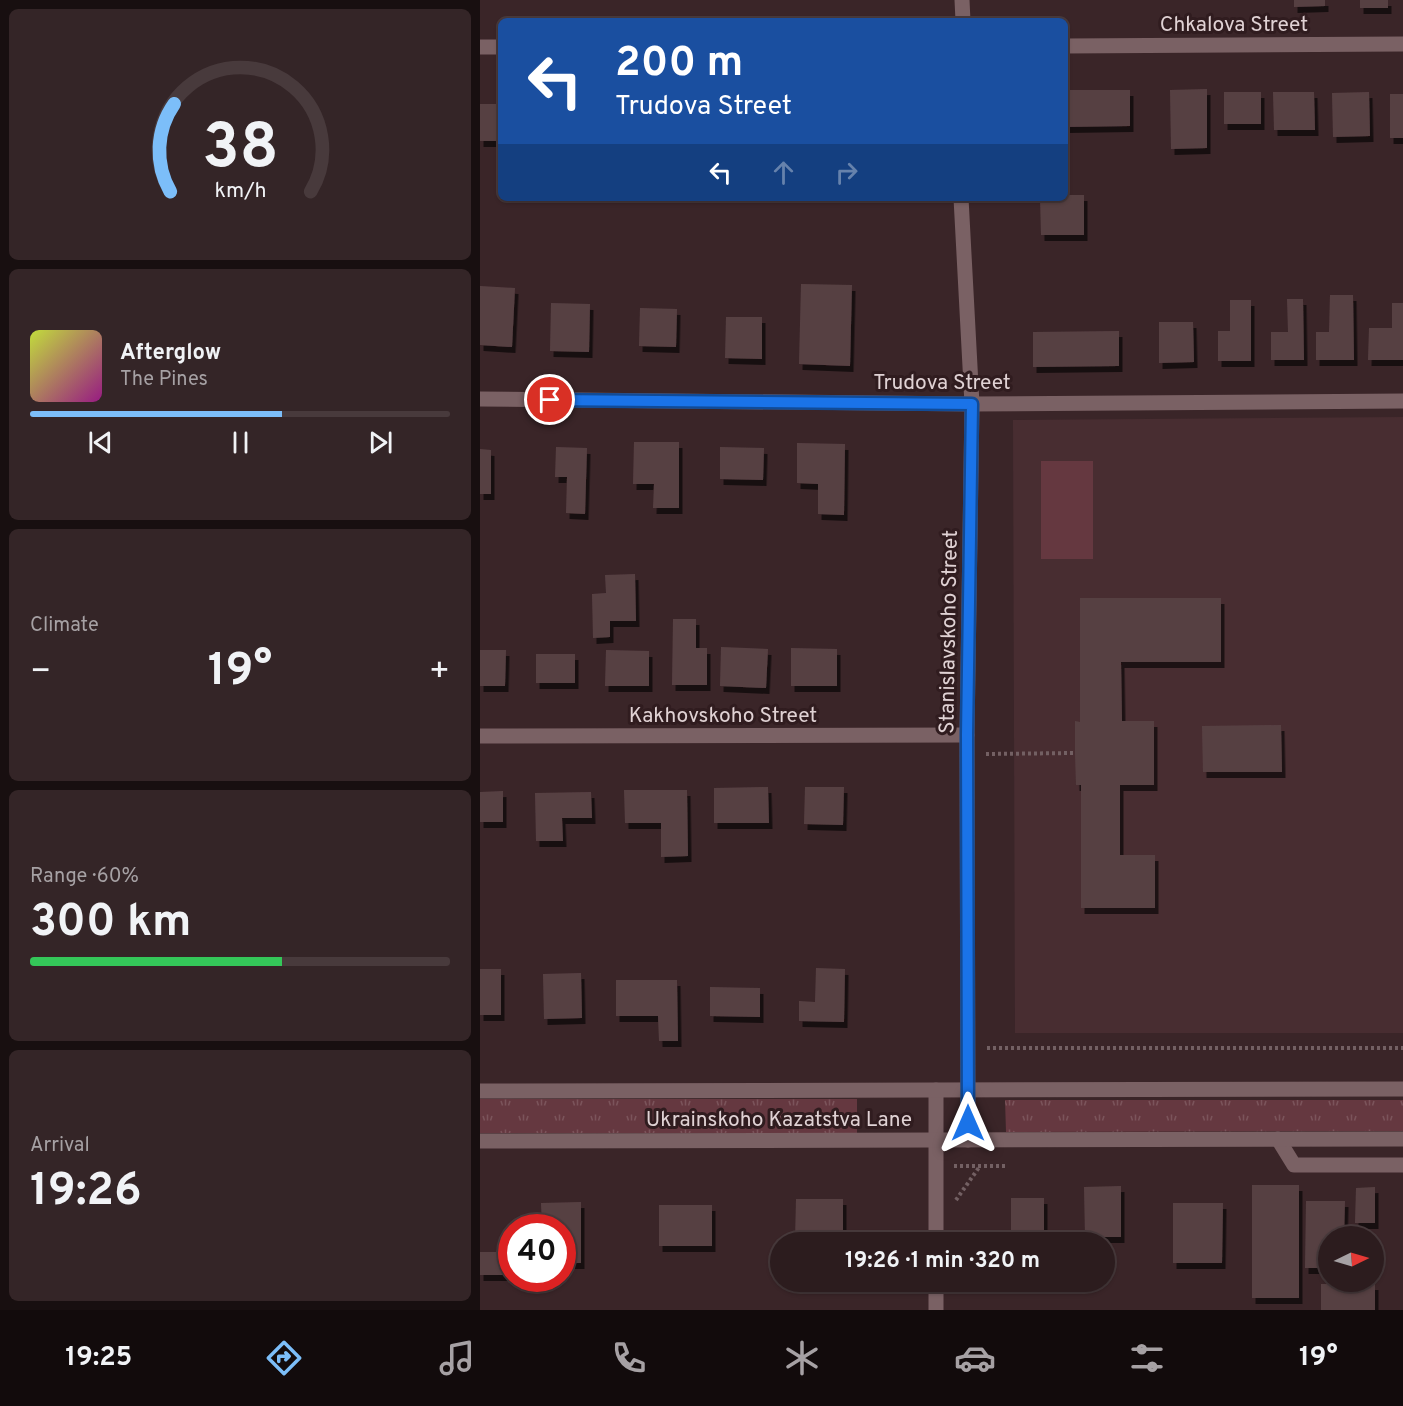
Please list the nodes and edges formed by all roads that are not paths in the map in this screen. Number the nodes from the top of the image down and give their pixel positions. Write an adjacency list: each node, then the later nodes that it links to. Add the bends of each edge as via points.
1 (962, 0): 2 (street)
2 (963, 18)
3 (1403, 45): 6 (street, Chkalova Street)
4 (480, 46): 5 (street)
5 (498, 46)
6 (1068, 46)
7 (961, 201): 10 (street, Stanislavskoho Street)
8 (480, 399): 10 (street, Trudova Street)
9 (1403, 401): 10 (street, Trudova Street)
10 (972, 404): 11 (street, Stanislavskoho Street)
11 (967, 735): 12 (street, Kakhovskoho Street); 15 (street, Stanislavskoho Street)
12 (480, 736)
13 (1403, 1089): 15 (street, Ukrainskoho Kazatstva Lane)
14 (936, 1090): 15 (street, Ukrainskoho Kazatstva Lane); 16 (street, Ukrainskoho Kazatstva Lane); 19 (street)
15 (968, 1090): 20 (street, Stanislavskoho Street)
16 (480, 1091)
17 (1278, 1139): 18 (street, Ukrainskoho Kazatstva Lane); 20 (street, Ukrainskoho Kazatstva Lane); 22 (street, via 1294,1165)
18 (1403, 1139)
19 (936, 1140): 20 (street, Ukrainskoho Kazatstva Lane); 21 (street, Ukrainskoho Kazatstva Lane); 23 (street)
20 (968, 1140)
21 (480, 1141)
22 (1403, 1165)
23 (936, 1232)
24 (936, 1292): 25 (street)
25 (936, 1310)

